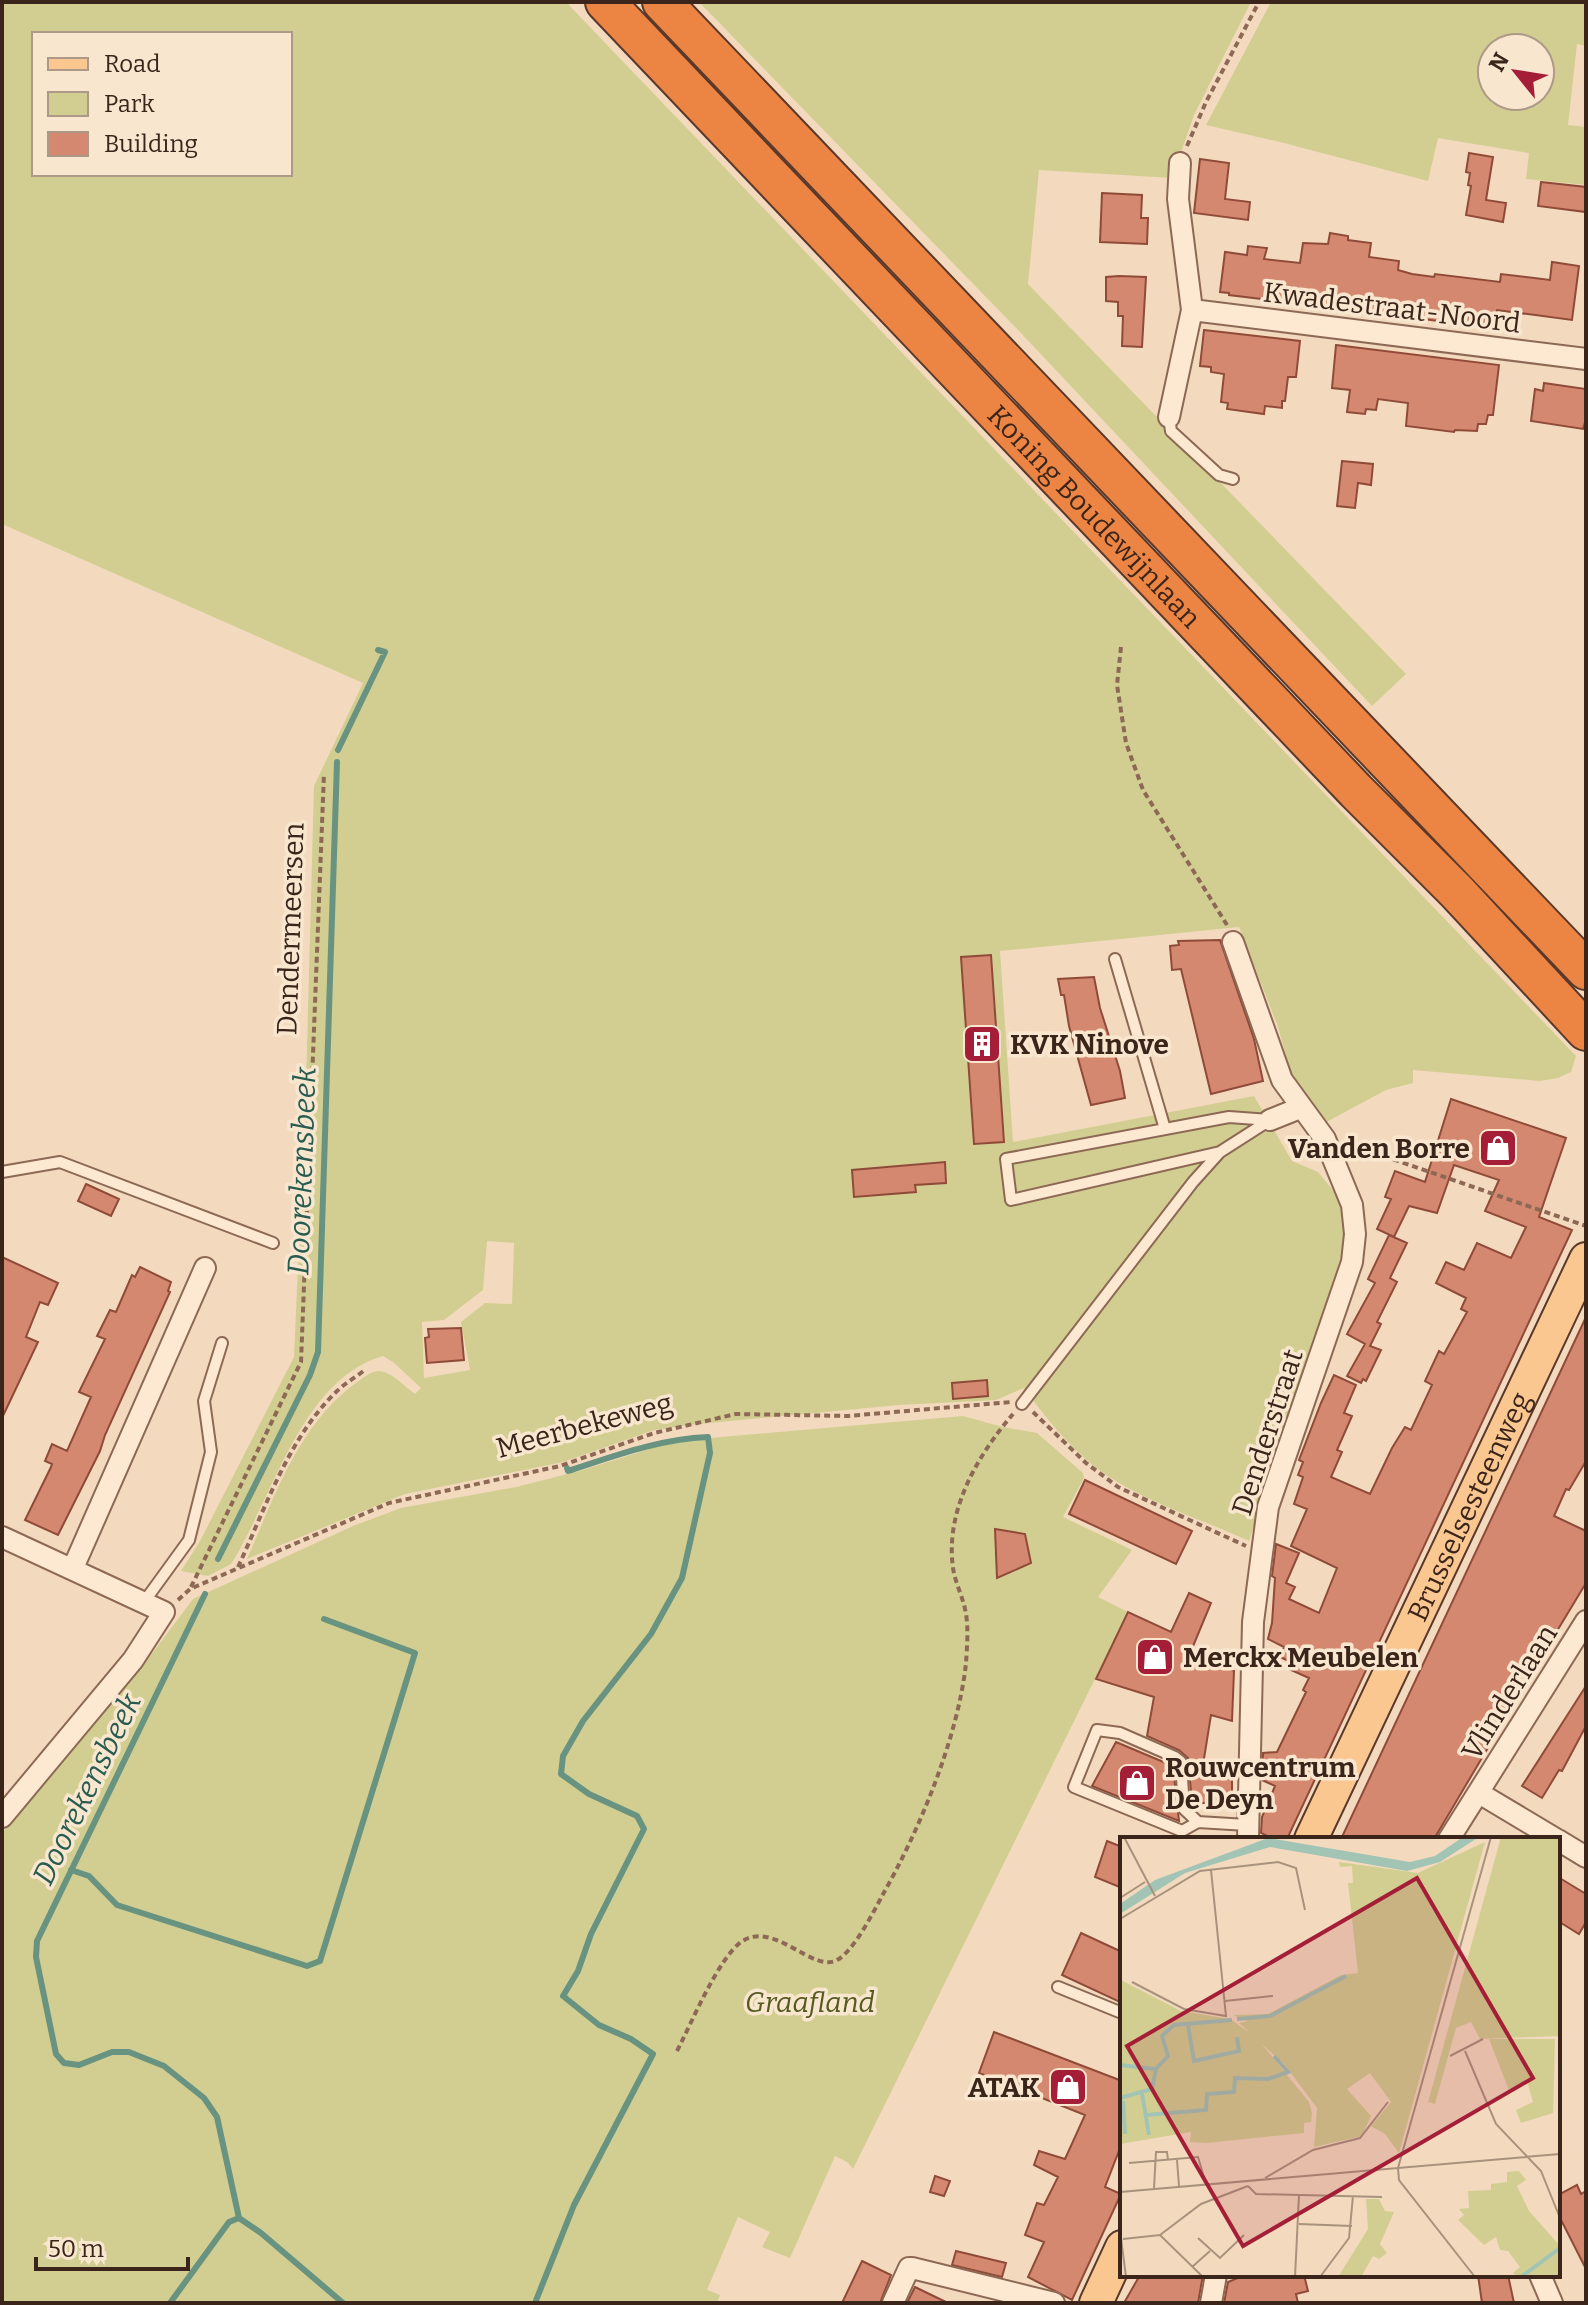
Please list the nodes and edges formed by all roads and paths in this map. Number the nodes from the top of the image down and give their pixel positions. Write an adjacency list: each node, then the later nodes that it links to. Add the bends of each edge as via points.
1 (605, 2): 14 (highway, Koning Boudewijnlaan)
2 (662, 2): 13 (highway, Koning Boudewijnlaan)
3 (1259, 2): 4 (path)
4 (1180, 163): 5 (street, via 1178,199)
5 (1192, 310): 6 (street, Kwadestraat-Noord); 7 (street)
6 (1586, 359)
7 (1169, 417): 8 (lane, via 1171,431 1219,475)
8 (1233, 479)
9 (1121, 647): 11 (path, via 1117,685 1126,743 1143,790 1225,920)
10 (324, 773): 32 (path, Dendermeersen, via 301,1362)
11 (1233, 942): 15 (street, Denderstraat, via 1282,1080)
12 (1115, 959): 17 (lane)
13 (1586, 970)
14 (1586, 1031)
15 (1300, 1108): 16 (street); 18 (street, Denderstraat)
16 (1270, 1120): 17 (lane, via 1229,1117); 19 (lane)
17 (1165, 1129): 19 (lane, via 1006,1159 1011,1200)
18 (1325, 1139): 21 (path); 29 (street, Denderstraat, via 1352,1205 1352,1262 1268,1507)
19 (1220, 1152): 27 (lane)
20 (2, 1172): 22 (lane, via 60,1162)
21 (1586, 1226)
22 (273, 1243)
23 (1586, 1259): 40 (main road, Brusselsesteenweg)
24 (205, 1268): 30 (street)
25 (222, 1343): 33 (lane, via 204,1401 211,1452 189,1540)
26 (366, 1369): 31 (path, via 309,1422)
27 (1022, 1404): 29 (path, via 1118,1487); 31 (path, Meerbekeweg, via 848,1416 736,1414 654,1433 560,1466 389,1503); 47 (path, via 981,1456 956,1516 953,1569 966,1612 966,1662 958,1708 929,1797 882,1895 846,1954 835,1962 824,1963 782,1941 758,1936 743,1941 728,1956)
28 (2, 1537): 30 (street)
29 (1261, 1553): 39 (street, Denderstraat, via 1253,1622)
30 (73, 1568): 33 (street)
31 (237, 1569): 32 (path, Meerbekeweg)
32 (190, 1589): 34 (path, Meerbekeweg)
33 (144, 1602): 34 (street)
34 (164, 1612): 37 (street, via 133,1660)
35 (1586, 1621): 36 (street, Vlinderlaan)
36 (1479, 1793): 41 (street, Vlinderlaan); 42 (street)
37 (2, 1817)
38 (1198, 1822): 38 (lane, via 1182,1831 1074,1787 1097,1730 1120,1733 1181,1762 1184,1809); 39 (lane)
39 (1248, 1832)
40 (1312, 1837)
41 (1450, 1837)
42 (1552, 1837)
43 (1560, 1842): 44 (street)
44 (1586, 1857)
45 (1058, 1987): 46 (lane)
46 (1120, 2012)
47 (677, 2051)
48 (1120, 2251): 53 (main road)
49 (1216, 2277): 54 (street)
50 (1541, 2277): 55 (street)
51 (893, 2303): 52 (street, via 909,2268)
52 (1054, 2303)
53 (1096, 2303)
54 (1211, 2303)
55 (1552, 2303)

